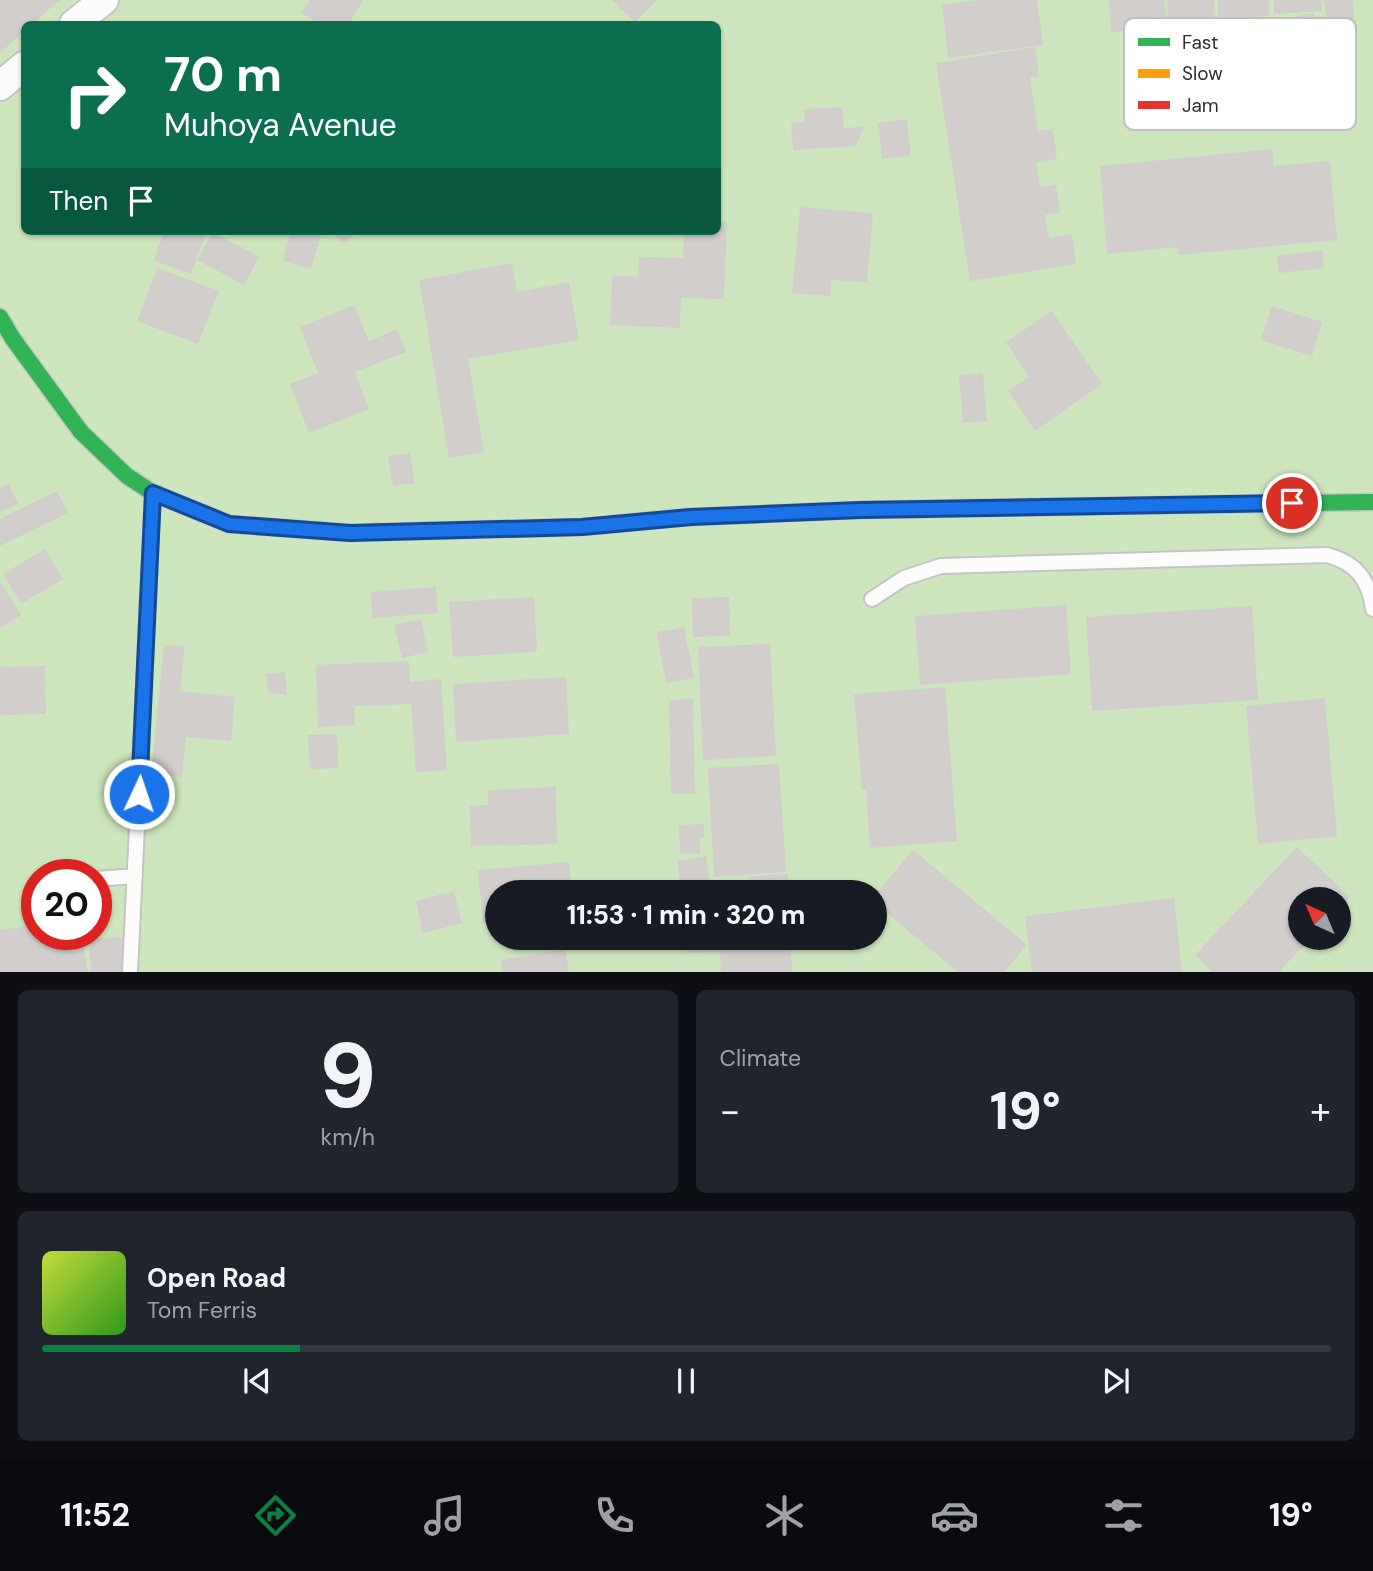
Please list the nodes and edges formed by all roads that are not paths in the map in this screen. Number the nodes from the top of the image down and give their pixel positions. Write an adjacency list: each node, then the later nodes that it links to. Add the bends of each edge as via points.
1 (104, 0): 2 (street)
2 (78, 21)
3 (21, 68): 4 (street)
4 (0, 86)
5 (0, 317): 6 (street, via 81,432 127,476)
6 (153, 493): 7 (street, via 229,524 350,533 522,529 860,510); 10 (lane)
7 (1373, 502)
8 (872, 600): 9 (lane, via 904,578 941,566 1327,555 1345,560 1359,574 1371,590)
9 (1373, 609)
10 (135, 876): 11 (lane); 12 (lane)
11 (112, 878)
12 (130, 972)

